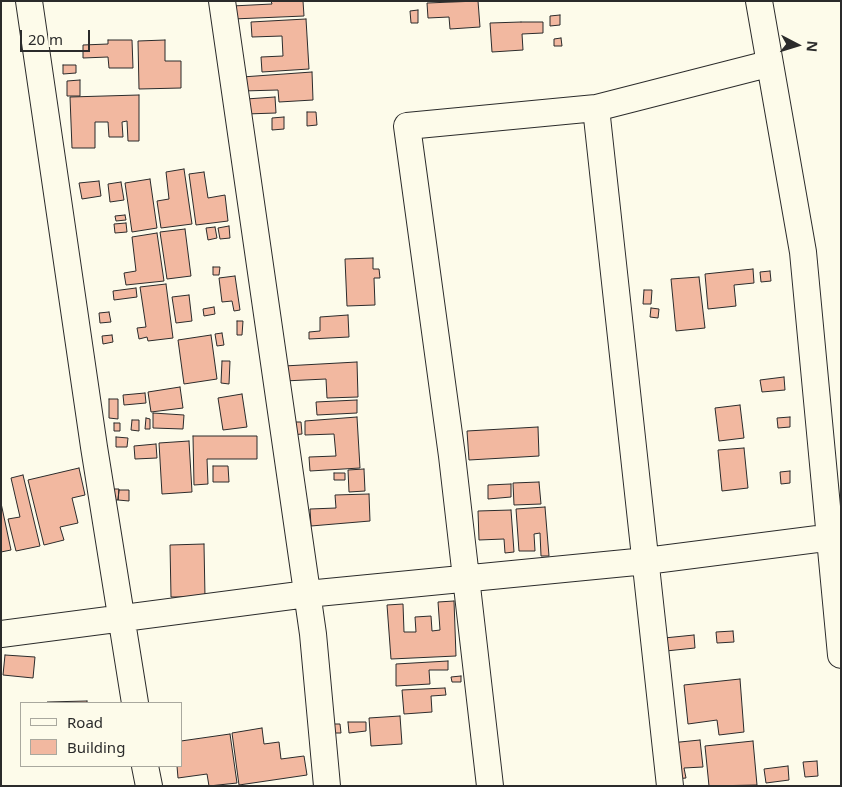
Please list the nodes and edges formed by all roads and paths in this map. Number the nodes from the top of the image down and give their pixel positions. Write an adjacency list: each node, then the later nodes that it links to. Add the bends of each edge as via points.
1 (29, 1): 10 (street)
2 (222, 1): 9 (street)
3 (759, 1): 4 (street)
4 (768, 64): 5 (street); 6 (street, via 803,252)
5 (596, 108): 7 (street); 8 (street, via 407,126)
6 (835, 536): 7 (street); 12 (street)
7 (646, 561): 8 (street); 18 (street)
8 (467, 579): 9 (street); 17 (street)
9 (307, 594): 10 (street); 16 (street)
10 (121, 617): 11 (street); 13 (street)
11 (1, 634)
12 (841, 655)
13 (135, 702)
14 (145, 767): 15 (street)
15 (149, 786)
16 (327, 786)
17 (490, 786)
18 (670, 786)

